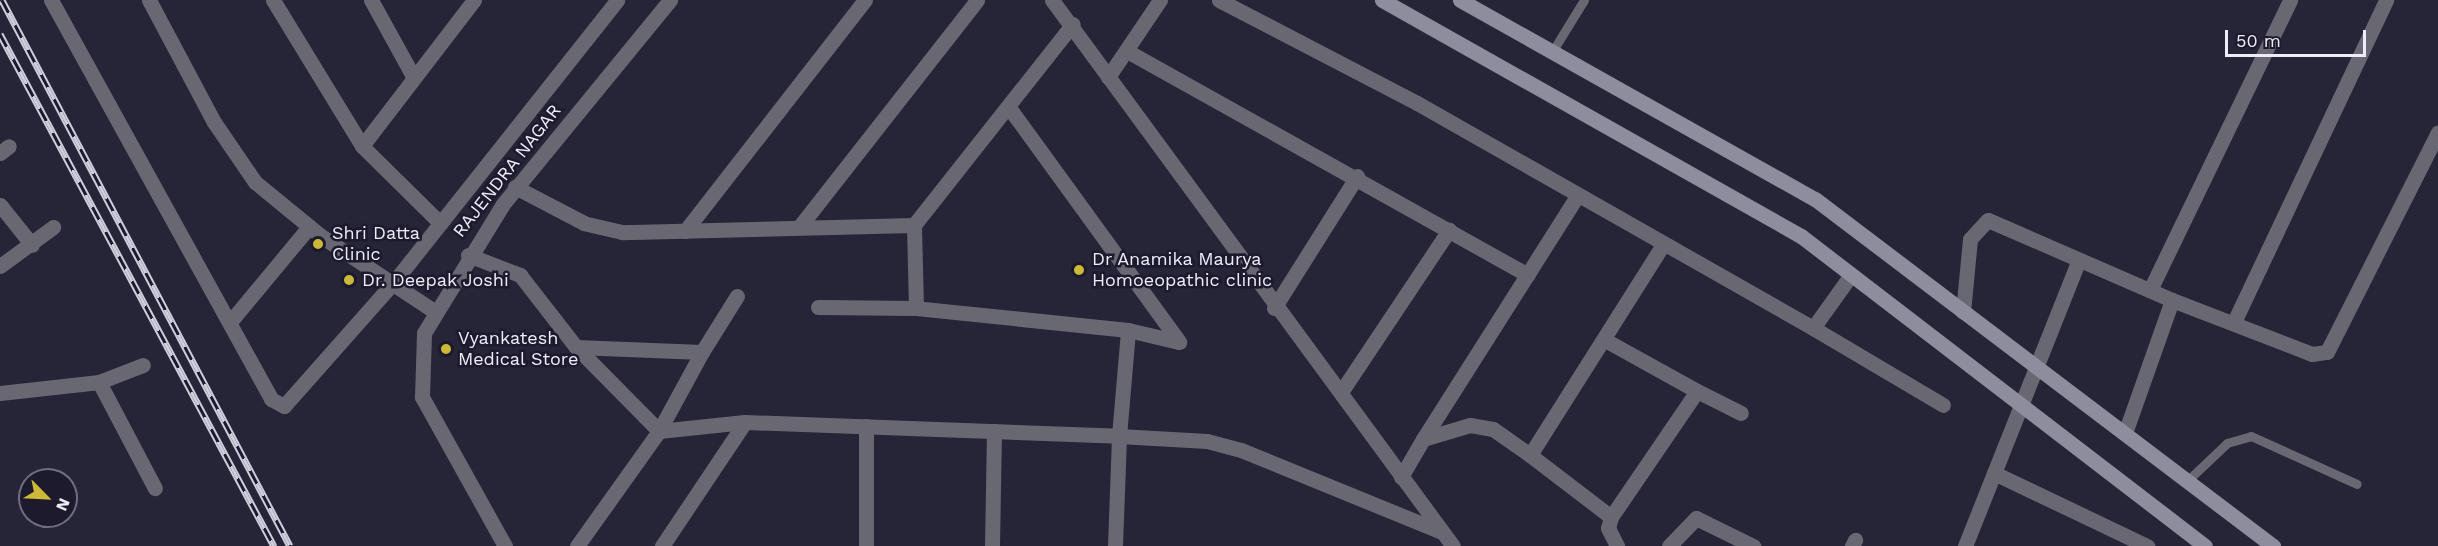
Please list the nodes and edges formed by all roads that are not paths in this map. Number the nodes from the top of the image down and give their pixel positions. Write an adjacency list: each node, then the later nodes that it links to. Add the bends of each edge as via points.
1 (51, 0): 53 (street)
2 (149, 0): 32 (street, via 214,122 255,182)
3 (273, 0): 25 (street)
4 (371, 0): 21 (street)
5 (474, 0): 21 (street)
6 (617, 0): 30 (street)
7 (670, 0): 27 (street, RAJENDRA NAGAR)
8 (865, 0): 36 (street)
9 (976, 0): 33 (street)
10 (1052, 0): 18 (street)
11 (1160, 0): 19 (street)
12 (1219, 0): 28 (street, via 1417,103)
13 (1382, 0): 43 (main road, via 1738,197)
14 (1460, 0): 20 (main road)
15 (1584, 0): 20 (lane)
16 (2290, 0): 45 (street)
17 (2386, 0): 54 (street)
18 (1072, 24): 22 (street); 23 (street)
19 (1127, 51): 22 (street); 26 (street)
20 (1552, 52): 52 (main road, via 1815,199)
21 (412, 76): 25 (street)
22 (1108, 77): 50 (street)
23 (1010, 109): 31 (street); 56 (street, via 1179,342)
24 (2438, 132): 54 (street, via 2327,352 2312,354)
25 (362, 146): 30 (street)
26 (1357, 176): 35 (street); 50 (street)
27 (515, 188): 36 (street, via 604,228); 39 (street, RAJENDRA NAGAR)
28 (1577, 196): 38 (street); 42 (street)
29 (0, 205): 37 (street)
30 (440, 223): 44 (street)
31 (914, 225): 33 (street); 49 (street)
32 (309, 226): 44 (street); 53 (street)
33 (800, 226): 36 (street)
34 (53, 227): 37 (street)
35 (1449, 230): 42 (street); 65 (street)
36 (685, 231)
37 (32, 245): 41 (street)
38 (1662, 246): 55 (street); 57 (street)
39 (468, 255): 51 (street, RAJENDRA NAGAR); 58 (street, via 520,275)
40 (2078, 262): 45 (street); 52 (street, via 1981,221 1970,239); 61 (street)
41 (0, 266)
42 (1528, 275): 75 (street)
43 (1851, 275): 55 (street); 67 (main road)
44 (393, 283): 51 (street); 53 (street, via 284,406 270,399)
45 (2150, 290): 47 (street)
46 (738, 296): 59 (street)
47 (2172, 300): 54 (street); 73 (street)
48 (818, 307): 49 (street)
49 (916, 308): 56 (street)
50 (1274, 308): 65 (street)
51 (434, 311): 85 (street, RAJENDRA NAGAR, via 420,365 422,397)
52 (1963, 312): 61 (main road)
53 (230, 322)
54 (2234, 322)
55 (1813, 328): 66 (street)
56 (1128, 330): 74 (street)
57 (1605, 340): 64 (street); 76 (street)
58 (576, 347): 59 (street); 71 (street)
59 (702, 352): 71 (street)
60 (143, 365): 62 (street)
61 (2038, 369): 67 (street); 73 (main road)
62 (99, 382): 63 (street); 81 (street)
63 (1, 390)
64 (1697, 391): 68 (street); 82 (street)
65 (1341, 392): 78 (street)
66 (1943, 405)
67 (2021, 408): 77 (street); 96 (main road)
68 (1741, 413)
69 (745, 422): 70 (street); 71 (street); 87 (street)
70 (866, 426): 72 (street); 88 (street)
71 (659, 431): 86 (street)
72 (994, 431): 74 (street); 89 (street)
73 (2125, 433): 79 (main road)
74 (1119, 436): 83 (street, via 1207,441 1240,450); 84 (street)
75 (1423, 439): 76 (street, via 1481,425); 78 (street)
76 (1530, 455): 82 (street)
77 (1994, 473): 94 (street); 95 (street)
78 (1401, 477): 83 (street)
79 (2187, 481): 80 (lane, via 2227,443 2251,436); 97 (main road)
80 (2357, 484)
81 (155, 488)
82 (1611, 517): 91 (street, via 1608,528)
83 (1442, 532): 90 (street)
84 (1117, 545)
85 (505, 546)
86 (577, 546)
87 (662, 546)
88 (866, 546)
89 (992, 546)
90 (1452, 546)
91 (1617, 546)
92 (1669, 546): 93 (street, via 1696,518)
93 (1753, 546)
94 (1965, 546)
95 (2147, 546)
96 (2205, 546)
97 (2272, 546)

